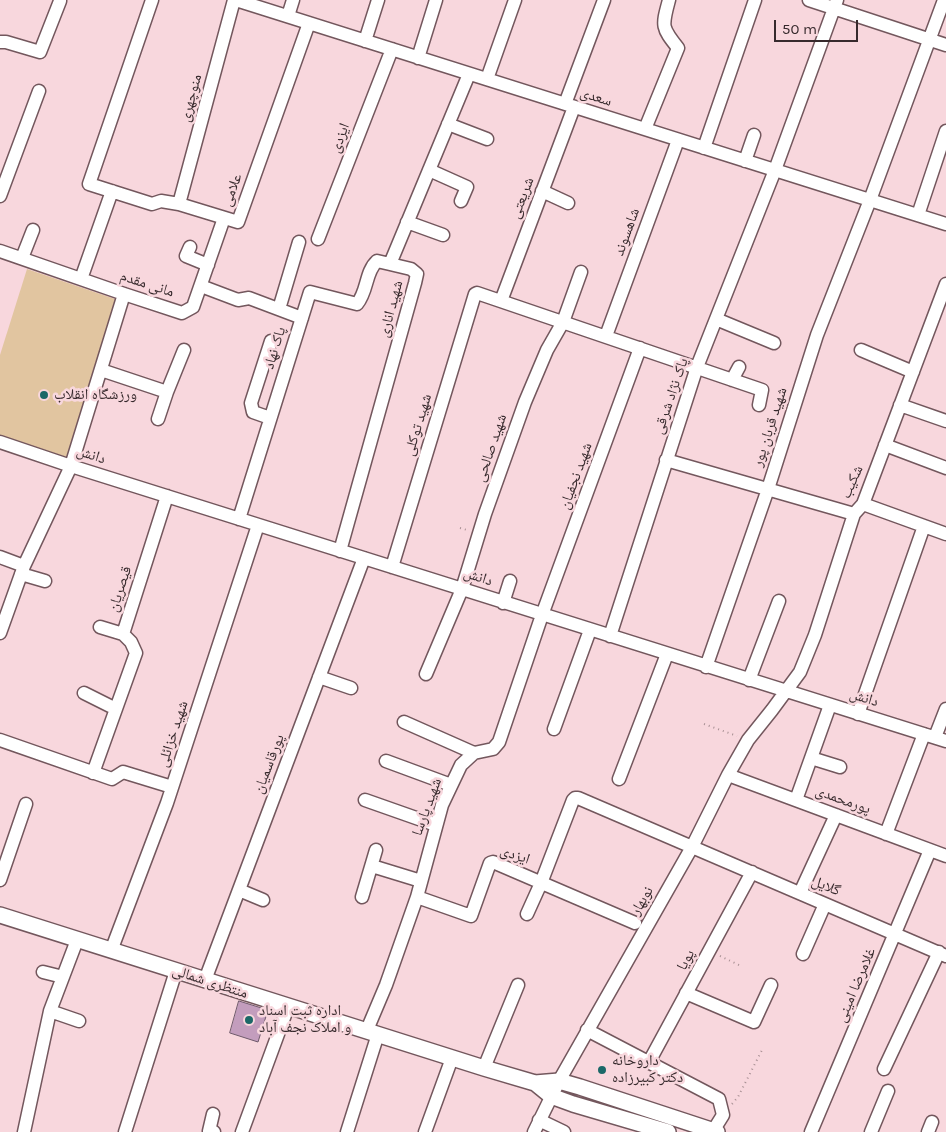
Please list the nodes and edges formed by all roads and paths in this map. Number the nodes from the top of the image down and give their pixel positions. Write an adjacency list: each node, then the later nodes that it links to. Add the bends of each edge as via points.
1 (152, 0): 36 (street, علامی, via 89,184)
2 (235, 0): 14 (street, سعدی); 42 (street, منوچهری)
3 (293, 0): 14 (street)
4 (378, 0): 17 (street)
5 (436, 0): 21 (street)
6 (514, 0): 23 (street)
7 (604, 0): 25 (street, شریعتی)
8 (669, 0): 27 (street, via 663,22 678,48)
9 (755, 0): 32 (street)
10 (809, 0): 13 (street)
11 (944, 0): 16 (street, شهید قربان پور)
12 (60, 1): 18 (street, via 40,52)
13 (835, 4): 16 (street); 35 (street, پاک نژاد شرقی)
14 (288, 16): 15 (street, سعدی)
15 (309, 23): 17 (street, سعدی); 44 (street, علامی, via 238,222)
16 (929, 39): 19 (street); 39 (street, شهید قربان پور)
17 (365, 40): 20 (street, سعدی)
18 (0, 42)
19 (946, 45)
20 (392, 49): 21 (street, سعدی); 49 (street, ایزدی)
21 (418, 58): 22 (street, سعدی)
22 (469, 74): 23 (street, سعدی); 26 (street, شهید اناری)
23 (487, 79): 25 (street, سعدی)
24 (39, 91): 38 (street)
25 (570, 105): 27 (street, سعدی); 37 (street, شریعتی)
26 (448, 124): 30 (street); 34 (street, شهید اناری)
27 (645, 129): 31 (street, سعدی)
28 (946, 131): 43 (street)
29 (754, 135): 33 (street)
30 (487, 139)
31 (678, 140): 32 (street, سعدی); 66 (street, شاهسوند)
32 (704, 148): 33 (street, سعدی)
33 (745, 161): 35 (street, سعدی)
34 (429, 170): 40 (street, via 467,187); 45 (street, شهید اناری)
35 (775, 170): 39 (street, سعدی); 64 (street, پاک نژاد شرقی)
36 (112, 191): 42 (street, علامی, via 152,204 161,201); 57 (street)
37 (542, 191): 41 (street); 61 (street, شریعتی)
38 (0, 196)
39 (870, 200): 43 (street, سعدی); 88 (street, شهید قربان پور, via 817,335)
40 (461, 202)
41 (568, 203)
42 (179, 204): 44 (street, علامی)
43 (918, 215): 46 (street, سعدی)
44 (224, 218): 54 (street, مانی مقدم)
45 (407, 222): 48 (street); 55 (street, شهید اناری)
46 (946, 224)
47 (33, 230): 53 (street)
48 (443, 235)
49 (318, 239)
50 (300, 242): 62 (street)
51 (190, 247): 54 (street, via 186,256)
52 (0, 251): 53 (street, مانی مقدم)
53 (22, 258): 57 (street, مانی مقدم)
54 (208, 264): 59 (street, مانی مقدم)
55 (390, 264): 63 (street, پاک نهاد, via 377,260 371,266 362,298 357,304 310,292); 96 (street, شهید اناری, via 412,269 417,274)
56 (582, 272): 65 (street)
57 (81, 279): 60 (street, مانی مقدم)
58 (946, 284): 75 (street, شکیب)
59 (201, 286): 60 (street, مانی مقدم, via 193,307 182,313); 62 (street, via 238,300 249,298)
60 (124, 294): 74 (street)
61 (500, 301): 65 (street); 99 (street, شهید توکلی, via 475,294)
62 (279, 309): 63 (street)
63 (302, 318): 80 (street, پاک نهاد)
64 (716, 319): 68 (street); 72 (street, پاک نژاد شرقی)
65 (563, 322): 66 (street); 103 (street, شهید صالحی, via 525,402)
66 (606, 336): 69 (street)
67 (271, 341): 80 (street, via 251,403 253,412)
68 (774, 343)
69 (640, 348): 72 (street); 106 (street, شهید نجفیان)
70 (184, 350): 77 (street)
71 (861, 350): 75 (street)
72 (697, 367): 76 (street); 85 (street, پاک نژاد شرقی)
73 (738, 367): 76 (street)
74 (101, 370): 77 (street); 86 (street)
75 (913, 372): 79 (street, شکیب)
76 (732, 380): 78 (street, via 762,390)
77 (167, 392): 81 (street)
78 (759, 405)
79 (900, 405): 82 (street); 84 (street, شکیب)
80 (270, 418): 92 (street, پاک نهاد)
81 (158, 419)
82 (946, 421)
83 (0, 442): 86 (street, دانش)
84 (885, 445): 87 (street); 90 (street, شکیب)
85 (666, 460): 88 (street); 111 (street, پاک نژاد شرقی)
86 (71, 466): 89 (street, دانش); 100 (street)
87 (946, 468)
88 (768, 490): 91 (street); 113 (street, شهید قربان پور)
89 (167, 496): 92 (street, دانش); 110 (street, قیصریان)
90 (862, 504): 91 (street, شکیب); 94 (street)
91 (854, 514): 118 (street, شکیب, via 815,635 800,672)
92 (239, 519): 93 (street, دانش)
93 (258, 525): 96 (street, دانش); 138 (street, شهید خزائلی)
94 (924, 526): 95 (street); 123 (street)
95 (946, 534)
96 (340, 551): 98 (street, دانش)
97 (0, 557): 100 (street)
98 (364, 558): 99 (street, دانش); 115 (street, پورقاسمیان)
99 (392, 567): 103 (street, دانش)
100 (22, 570): 101 (street); 109 (street)
101 (45, 581)
102 (510, 581): 105 (street)
103 (462, 589): 105 (street, دانش); 114 (street, شهید صالحی)
104 (779, 601): 116 (street)
105 (503, 602): 106 (street, دانش)
106 (542, 615): 108 (street, دانش); 130 (street, شهید پارسا, via 498,742 493,749)
107 (100, 627): 110 (street)
108 (590, 630): 111 (street, دانش); 126 (street)
109 (0, 633)
110 (123, 634): 121 (street, قیصریان, via 136,653)
111 (610, 636): 112 (street, دانش)
112 (667, 654): 113 (street, دانش); 136 (street)
113 (706, 667): 116 (street, دانش)
114 (426, 674)
115 (319, 677): 117 (street); 154 (street, پورقاسمیان)
116 (749, 680): 118 (street, دانش)
117 (351, 688)
118 (786, 692): 120 (street, دانش); 129 (street, نوبهار)
119 (84, 693): 121 (street)
120 (830, 705): 123 (street, دانش); 131 (street)
121 (116, 709): 134 (street, قیصریان)
122 (946, 709): 127 (street)
123 (858, 714): 127 (street, دانش)
124 (404, 722): 130 (street)
125 (704, 724): 129 (path)
126 (554, 729)
127 (935, 737): 144 (street)
128 (0, 740): 134 (street)
129 (748, 740): 135 (street, نوبهار)
130 (474, 753): 137 (street, شهید پارسا, via 460,765)
131 (811, 758): 133 (street); 140 (street)
132 (386, 761): 137 (street)
133 (840, 766)
134 (93, 772): 138 (street, via 112,779 122,772)
135 (728, 775): 140 (street, پورمحمدی); 145 (street, نوبهار)
136 (619, 779)
137 (451, 785): 143 (street, شهید پارسا)
138 (172, 787): 165 (street, شهید خزائلی)
139 (365, 800): 143 (street)
140 (796, 800): 142 (street, پورمحمدی)
141 (26, 804): 151 (street)
142 (836, 815): 144 (street, پورمحمدی); 155 (street)
143 (436, 825): 152 (street, شهید پارسا)
144 (886, 834): 147 (street, پورمحمدی)
145 (692, 847): 150 (street, گلایل); 153 (street, گلایل, via 575,798); 180 (street, نوبهار)
146 (376, 850): 149 (street)
147 (930, 850): 148 (street, پورمحمدی); 163 (street, غلامرضا امینی)
148 (946, 856)
149 (372, 866): 152 (street); 156 (street)
150 (752, 872): 155 (street, گلایل); 166 (street, پویا)
151 (0, 880)
152 (421, 881): 157 (street, شهید پارسا)
153 (541, 882): 157 (street, ایزدی, via 491,861 471,916); 160 (street); 162 (street, ایزدی)
154 (239, 890): 158 (street); 173 (street, پورقاسمیان)
155 (800, 893): 159 (street, گلایل)
156 (362, 897)
157 (417, 897): 181 (street, شهید پارسا)
158 (264, 900)
159 (825, 904): 163 (street, گلایل); 167 (street)
160 (526, 914)
161 (0, 915): 164 (main road, منتظری شمالی)
162 (635, 923)
163 (895, 934): 168 (street, گلایل); 203 (street, غلامرضا امینی)
164 (77, 940): 165 (main road, منتظری شمالی); 172 (street)
165 (111, 951): 170 (main road, منتظری شمالی)
166 (709, 951): 169 (path); 176 (street, پویا)
167 (802, 954)
168 (942, 954): 186 (street)
169 (739, 964)
170 (176, 971): 173 (main road, منتظری شمالی); 196 (street)
171 (43, 972): 172 (street)
172 (64, 977): 178 (street)
173 (205, 980): 177 (main road, منتظری شمالی)
174 (518, 985): 185 (street)
175 (771, 985): 176 (street, via 754,1022)
176 (686, 993): 184 (street, پویا)
177 (288, 1007): 181 (main road, منتظری شمالی); 198 (street)
178 (50, 1012): 179 (street); 195 (street)
179 (79, 1021)
180 (587, 1030): 184 (street); 187 (street, نوبهار)
181 (373, 1032): 183 (main road, منتظری شمالی); 199 (street, شهید پارسا)
182 (762, 1050): 192 (path, via 738,1097)
183 (452, 1058): 185 (main road, منتظری شمالی); 200 (street)
184 (649, 1062): 192 (street, via 719,1099)
185 (484, 1068): 188 (main road, منتظری شمالی)
186 (884, 1069)
187 (559, 1081): 188 (main road, منتظری شمالی); 190 (street, نوبهار); 194 (main road, منتظری شمالی)
188 (535, 1082): 190 (main road, منتظری شمالی)
189 (888, 1091): 204 (street)
190 (552, 1096): 193 (street, نوبهار); 202 (main road, منتظری شمالی)
191 (213, 1114): 197 (street, via 209,1131)
192 (723, 1115): 194 (street)
193 (537, 1126): 201 (street)
194 (715, 1131)
195 (24, 1132)
196 (124, 1132)
197 (214, 1132)
198 (242, 1132)
199 (347, 1132)
200 (425, 1132)
201 (564, 1132)
202 (668, 1132)
203 (811, 1132)
204 (871, 1132)

